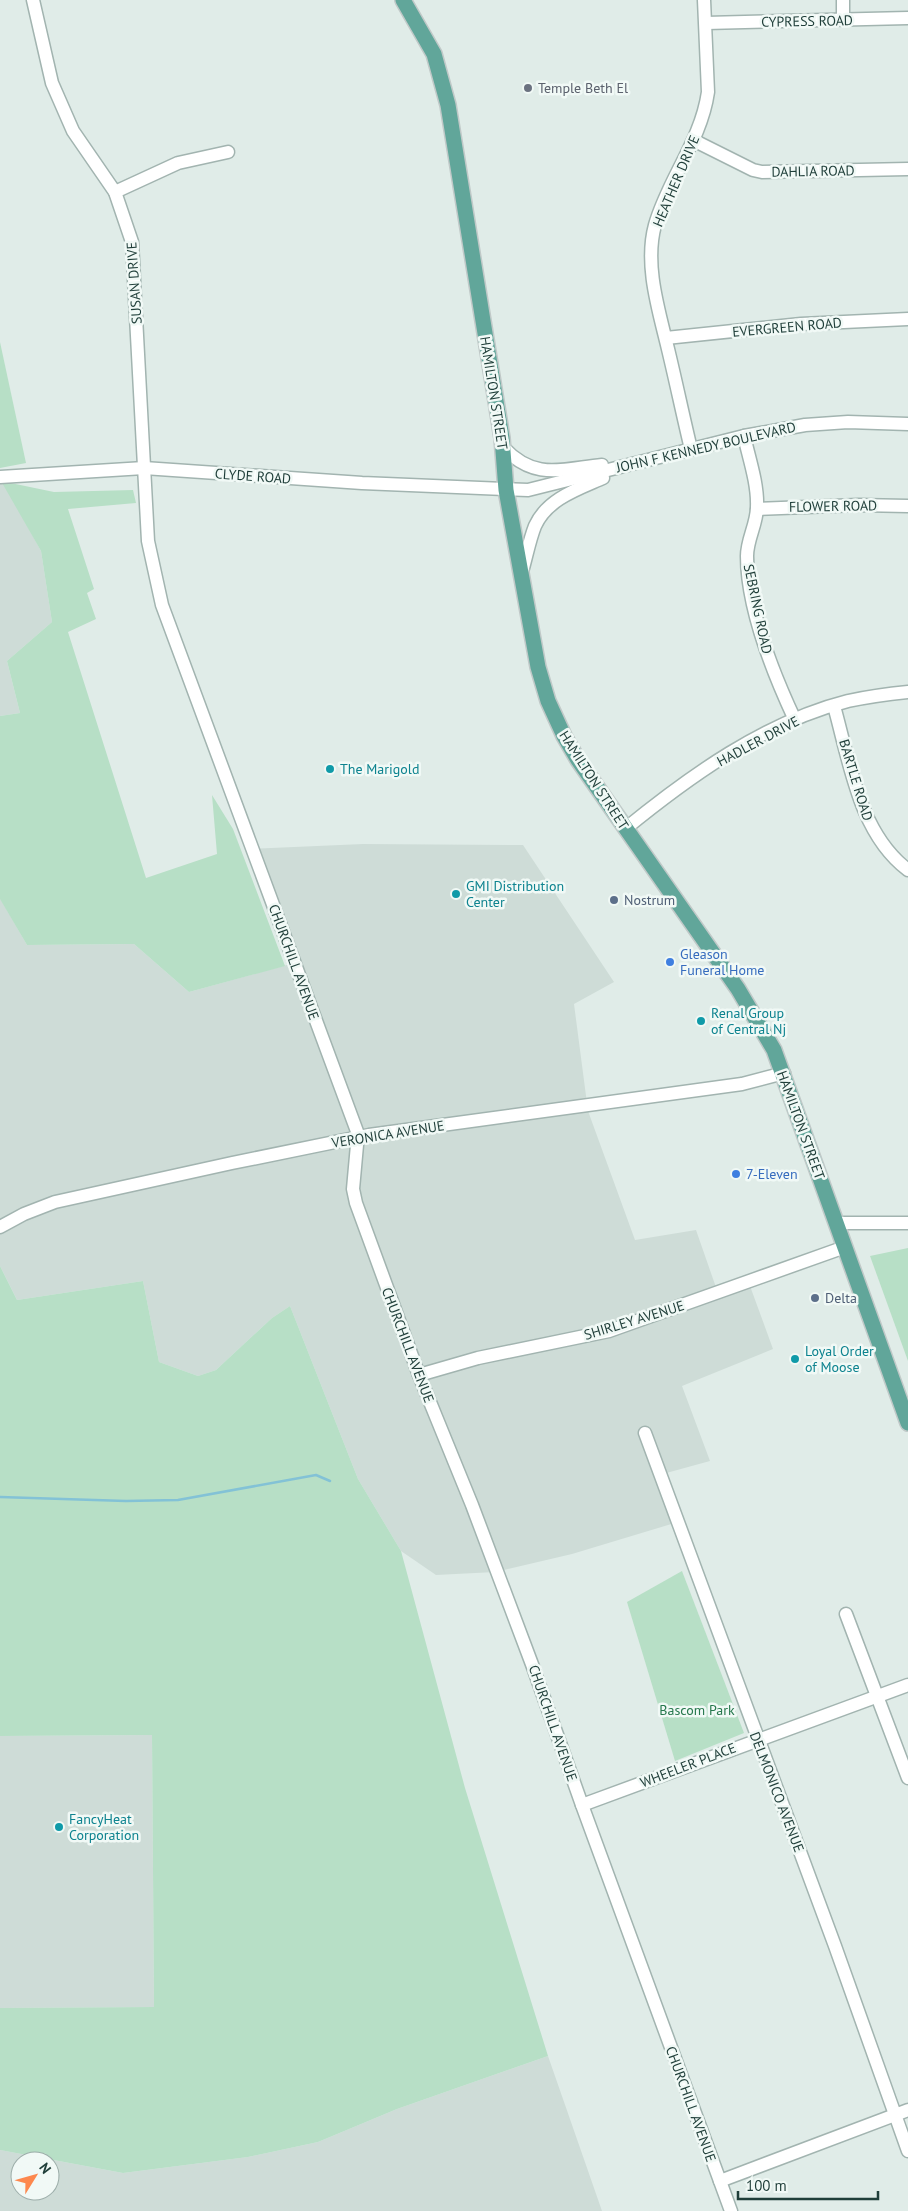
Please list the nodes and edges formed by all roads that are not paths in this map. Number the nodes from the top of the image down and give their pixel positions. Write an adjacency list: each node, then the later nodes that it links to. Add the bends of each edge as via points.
1 (33, 0): 11 (street, SUSAN DRIVE, via 52,83 64,112)
2 (403, 0): 16 (main road, HAMILTON STREET, via 434,54 448,105)
3 (704, 0): 7 (street, HEATHER DRIVE)
4 (843, 0): 6 (street)
5 (908, 18): 6 (street, CYPRESS ROAD)
6 (843, 20): 7 (street, CYPRESS ROAD)
7 (706, 23): 8 (street, HEATHER DRIVE, via 708,92)
8 (695, 140): 10 (street, DAHLIA ROAD, via 752,170 762,172); 13 (street, HEATHER DRIVE, via 673,182 653,238 651,256)
9 (228, 152): 11 (street, via 178,163)
10 (908, 169)
11 (115, 192): 19 (street, SUSAN DRIVE, via 133,250)
12 (908, 319): 13 (street, EVERGREEN ROAD, via 801,324)
13 (666, 338): 17 (street, HEATHER DRIVE)
14 (908, 424): 15 (street, JOHN F KENNEDY BOULEVARD, via 848,422 805,425)
15 (744, 436): 17 (street, JOHN F KENNEDY BOULEVARD); 23 (street, SEBRING ROAD)
16 (503, 447): 18 (street, via 520,463 542,471); 21 (main road, HAMILTON STREET)
17 (691, 449): 18 (street, JOHN F KENNEDY BOULEVARD)
18 (642, 460): 21 (street, JOHN F KENNEDY BOULEVARD, via 550,486); 24 (street, via 564,496 546,509 536,525)
19 (144, 468): 20 (street, CLYDE ROAD); 21 (street, CLYDE ROAD); 31 (street, CHURCHILL AVENUE, via 150,560 162,605)
20 (0, 477)
21 (506, 490): 24 (main road, HAMILTON STREET)
22 (908, 506): 23 (street, FLOWER ROAD)
23 (757, 509): 27 (street, SEBRING ROAD, via 749,542 748,571 770,662)
24 (521, 575): 28 (main road, HAMILTON STREET, via 548,701 573,752)
25 (908, 692): 26 (street, HADLER DRIVE)
26 (834, 706): 27 (street, HADLER DRIVE); 29 (street, BARTLE ROAD, via 867,819 877,839)
27 (795, 720): 28 (street, HADLER DRIVE, via 715,763)
28 (625, 829): 30 (main road, HAMILTON STREET, via 738,989)
29 (908, 870)
30 (784, 1073): 31 (street, VERONICA AVENUE, via 742,1084); 32 (main road, HAMILTON STREET)
31 (358, 1138): 34 (street, VERONICA AVENUE, via 55,1202); 36 (street, CHURCHILL AVENUE, via 353,1189 356,1202)
32 (837, 1223): 33 (street); 35 (main road, HAMILTON STREET)
33 (908, 1223)
34 (0, 1227)
35 (845, 1247): 36 (street, SHIRLEY AVENUE, via 609,1331 478,1358); 37 (main road, HAMILTON STREET)
36 (419, 1375): 44 (street, CHURCHILL AVENUE, via 534,1667)
37 (908, 1423)
38 (645, 1433): 42 (street, DELMONICO AVENUE)
39 (846, 1614): 41 (street)
40 (908, 1685): 41 (street, WHEELER PLACE)
41 (877, 1695): 42 (street, WHEELER PLACE); 43 (street)
42 (757, 1739): 44 (street, WHEELER PLACE); 46 (street, DELMONICO AVENUE)
43 (908, 1778)
44 (582, 1805): 48 (street, CHURCHILL AVENUE)
45 (908, 2110): 46 (street)
46 (894, 2115): 47 (street, DELMONICO AVENUE); 48 (street)
47 (908, 2151)
48 (720, 2181): 49 (street, CHURCHILL AVENUE)
49 (731, 2211)

